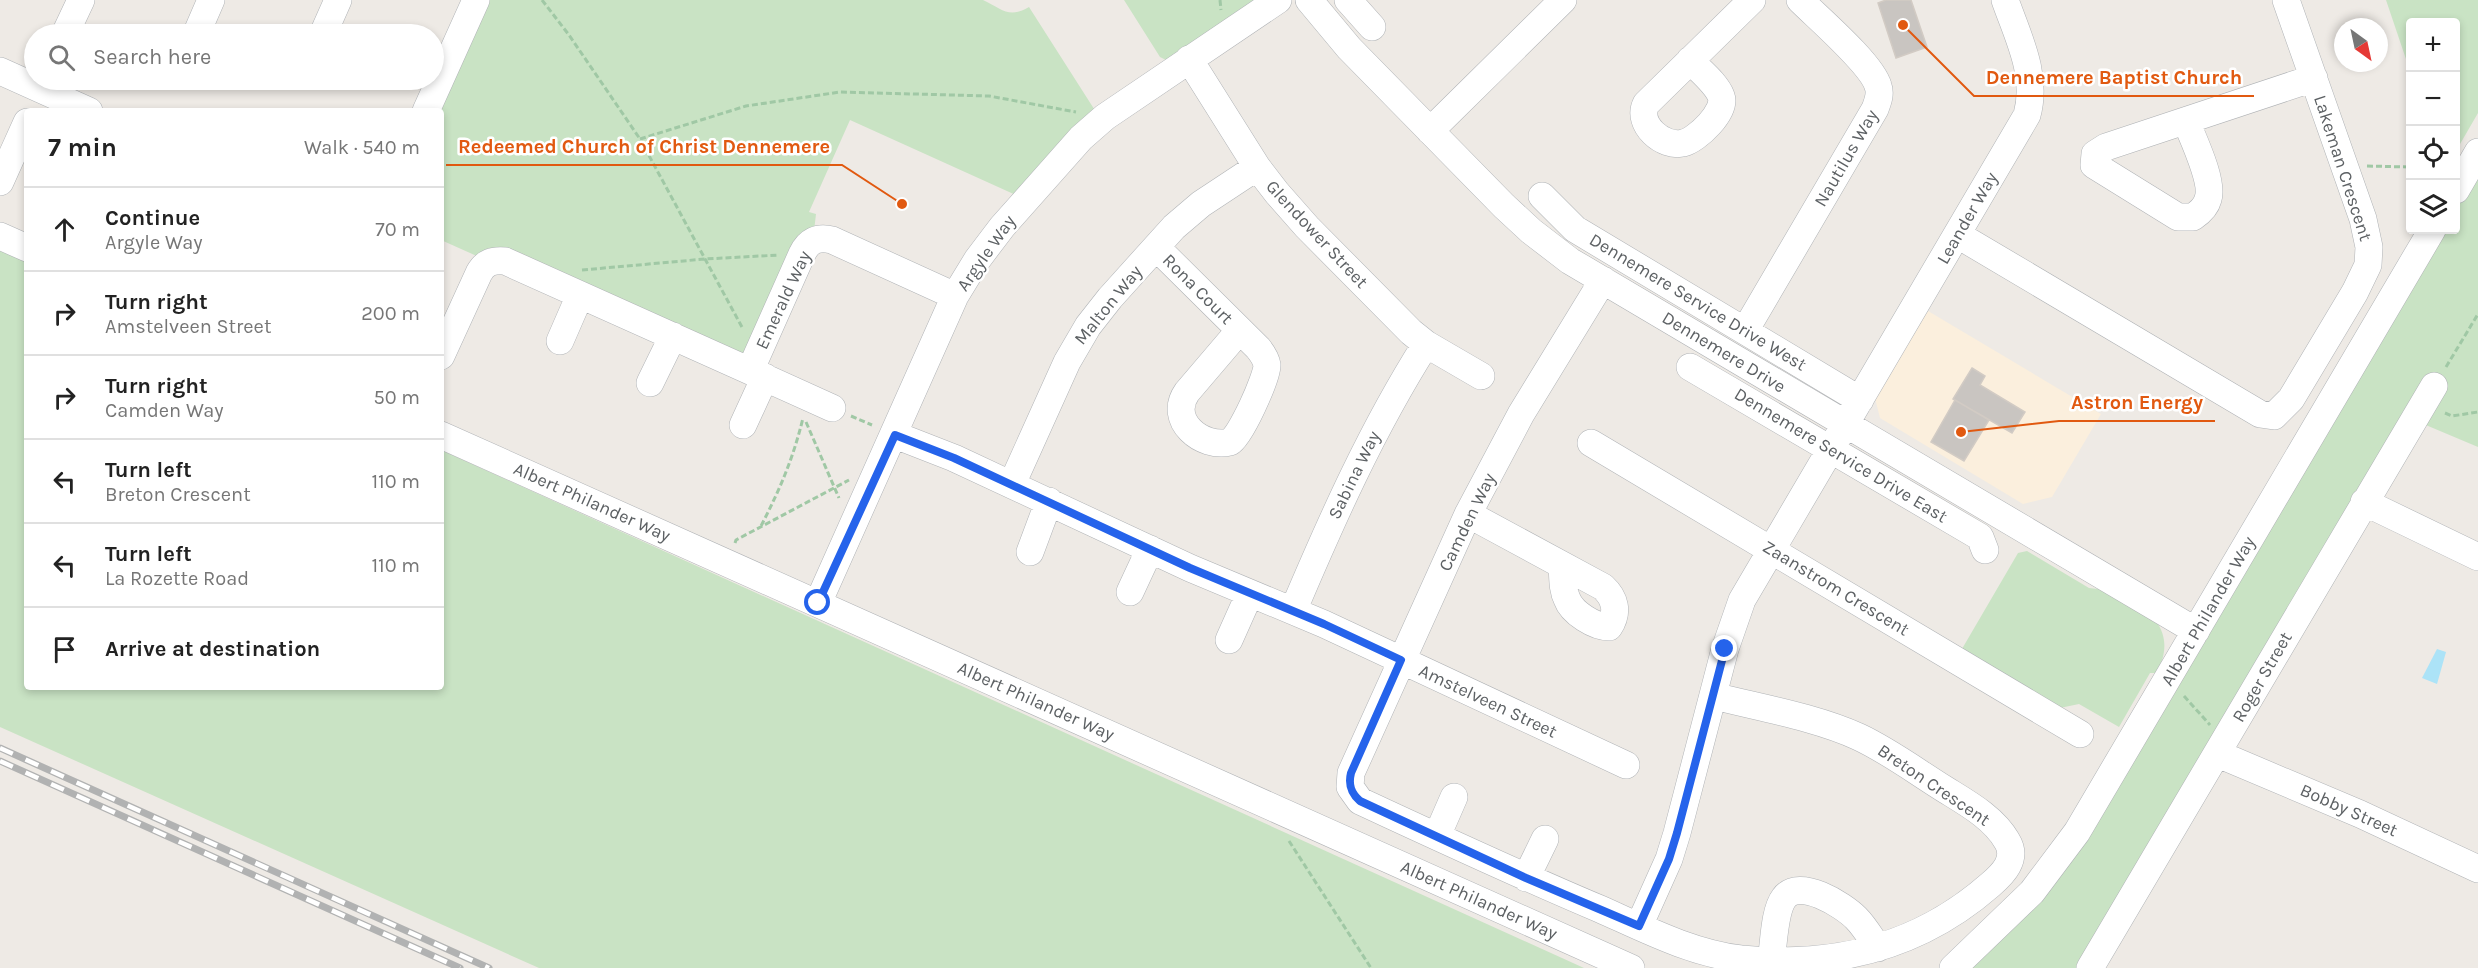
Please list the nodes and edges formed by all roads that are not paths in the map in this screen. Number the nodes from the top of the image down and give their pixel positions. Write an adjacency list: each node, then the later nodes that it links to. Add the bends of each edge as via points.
1 (81, 0): 13 (street)
2 (211, 0): 14 (street)
3 (338, 0): 15 (street)
4 (476, 0): 20 (street)
5 (1278, 0): 17 (street, Argyle Way)
6 (1309, 0): 29 (street, Dennemere Drive, via 1349,48)
7 (1348, 0): 16 (street)
8 (1563, 0): 29 (street)
9 (1752, 0): 18 (street)
10 (1800, 0): 43 (street, Nautilus Way, via 1871,71 1880,94 1875,109)
11 (2005, 0): 36 (street, Leander Way, via 2028,67 2030,103 2021,126)
12 (2286, 0): 21 (street, Lakeman Crescent)
13 (70, 24)
14 (201, 24)
15 (327, 24)
16 (1372, 27)
17 (1189, 59): 31 (street, Glendower Street); 42 (street, Argyle Way, via 1104,117 1081,138 1002,227)
18 (1690, 60)
19 (0, 71): 22 (street)
20 (444, 71)
21 (2314, 78): 27 (street); 36 (street, Lakeman Crescent, via 2365,228 2368,266 2291,399 2274,416 2260,414)
22 (24, 85)
23 (435, 90): 26 (street)
24 (40, 94): 25 (street)
25 (80, 108)
26 (427, 108)
27 (2186, 121)
28 (24, 129): 32 (street)
29 (1430, 131): 40 (street, Dennemere Drive, via 1531,231)
30 (2478, 152): 33 (street)
31 (1257, 167): 39 (street, Malton Way, via 1188,215); 47 (street, Glendower Street, via 1307,227)
32 (0, 182)
33 (2460, 183)
34 (1542, 196): 43 (street, Dennemere Service Drive West, via 1575,229)
35 (2430, 234): 76 (street, Albert Philander Way)
36 (1958, 235): 54 (street, Leander Way)
37 (0, 236): 38 (street)
38 (24, 247)
39 (1156, 247): 44 (street, Rona Court); 62 (street, Malton Way, via 1077,342)
40 (1603, 280): 56 (street, Dennemere Drive); 65 (street, Camden Way, via 1521,414)
41 (580, 295): 45 (street, Emerald Way); 46 (street); 48 (street, Emerald Way, via 505,261 486,264 478,273)
42 (955, 296): 49 (street, Emerald Way, via 832,240 818,238 801,255); 58 (street, Argyle Way)
43 (1746, 330): 54 (street, Dennemere Service Drive West)
44 (1239, 331)
45 (673, 336): 49 (street, Emerald Way); 52 (street)
46 (560, 341)
47 (1426, 344): 51 (street, Glendower Street); 75 (street, Sabina Way, via 1359,461)
48 (444, 349)
49 (758, 365): 55 (street, Emerald Way); 57 (street, Emerald Way)
50 (1690, 367): 61 (street, Dennemere Service Drive East)
51 (1480, 376)
52 (650, 383)
53 (2428, 395): 64 (street, Roger Street)
54 (1860, 400): 56 (street, Leander Way)
55 (832, 408)
56 (1846, 424): 61 (street, Leander Way); 76 (street, Dennemere Drive)
57 (743, 425)
58 (895, 435): 62 (street, Amstelveen Street); 74 (street, Argyle Way)
59 (444, 436): 74 (street, Albert Philander Way)
60 (1591, 443): 67 (street, Zaanstrom Crescent)
61 (1831, 448): 67 (street, Leander Way); 68 (street, Dennemere Service Drive East, via 1980,537)
62 (1012, 484): 63 (street, Amstelveen Street)
63 (1049, 501): 66 (street, Amstelveen Street); 69 (street)
64 (2364, 502): 70 (street); 81 (street, Roger Street)
65 (1468, 514): 71 (street); 78 (street, Camden Way)
66 (1150, 549): 72 (street); 73 (street, Amstelveen Street)
67 (1771, 550): 79 (street, Leander Way, via 1742,600); 80 (street, Zaanstrom Crescent)
68 (1985, 550)
69 (1030, 552)
70 (2478, 557)
71 (1562, 566)
72 (1130, 592)
73 (1250, 594): 75 (street, Amstelveen Street); 77 (street)
74 (818, 603): 92 (street, Albert Philander Way)
75 (1293, 611): 78 (street, Amstelveen Street)
76 (2196, 630): 93 (street, Albert Philander Way, via 2065,850 2032,892)
77 (1229, 640)
78 (1401, 660): 82 (street, Amstelveen Street); 83 (street, Camden Way)
79 (1714, 696): 89 (street, Leander Way, via 1675,842); 90 (street, Breton Crescent, via 1859,737 1979,812 2007,841 2012,855 2007,867 1971,902 1920,932)
80 (2080, 734)
81 (2222, 747): 87 (street, Bobby Street); 94 (street, Roger Street)
82 (1626, 765)
83 (1351, 773): 85 (street, Breton Crescent, via 1352,792 1360,801)
84 (1454, 797): 85 (street)
85 (1437, 836): 88 (street, Breton Crescent)
86 (1545, 839): 88 (street)
87 (2478, 869)
88 (1526, 878): 89 (street, Breton Crescent)
89 (1639, 926): 91 (street, Breton Crescent, via 1710,952)
90 (1878, 948): 91 (street, Breton Crescent, via 1810,962); 91 (street, via 1853,915 1809,891 1797,889 1787,894 1780,905)
91 (1771, 961)
92 (1630, 968)
93 (1953, 968)
94 (2090, 968)

